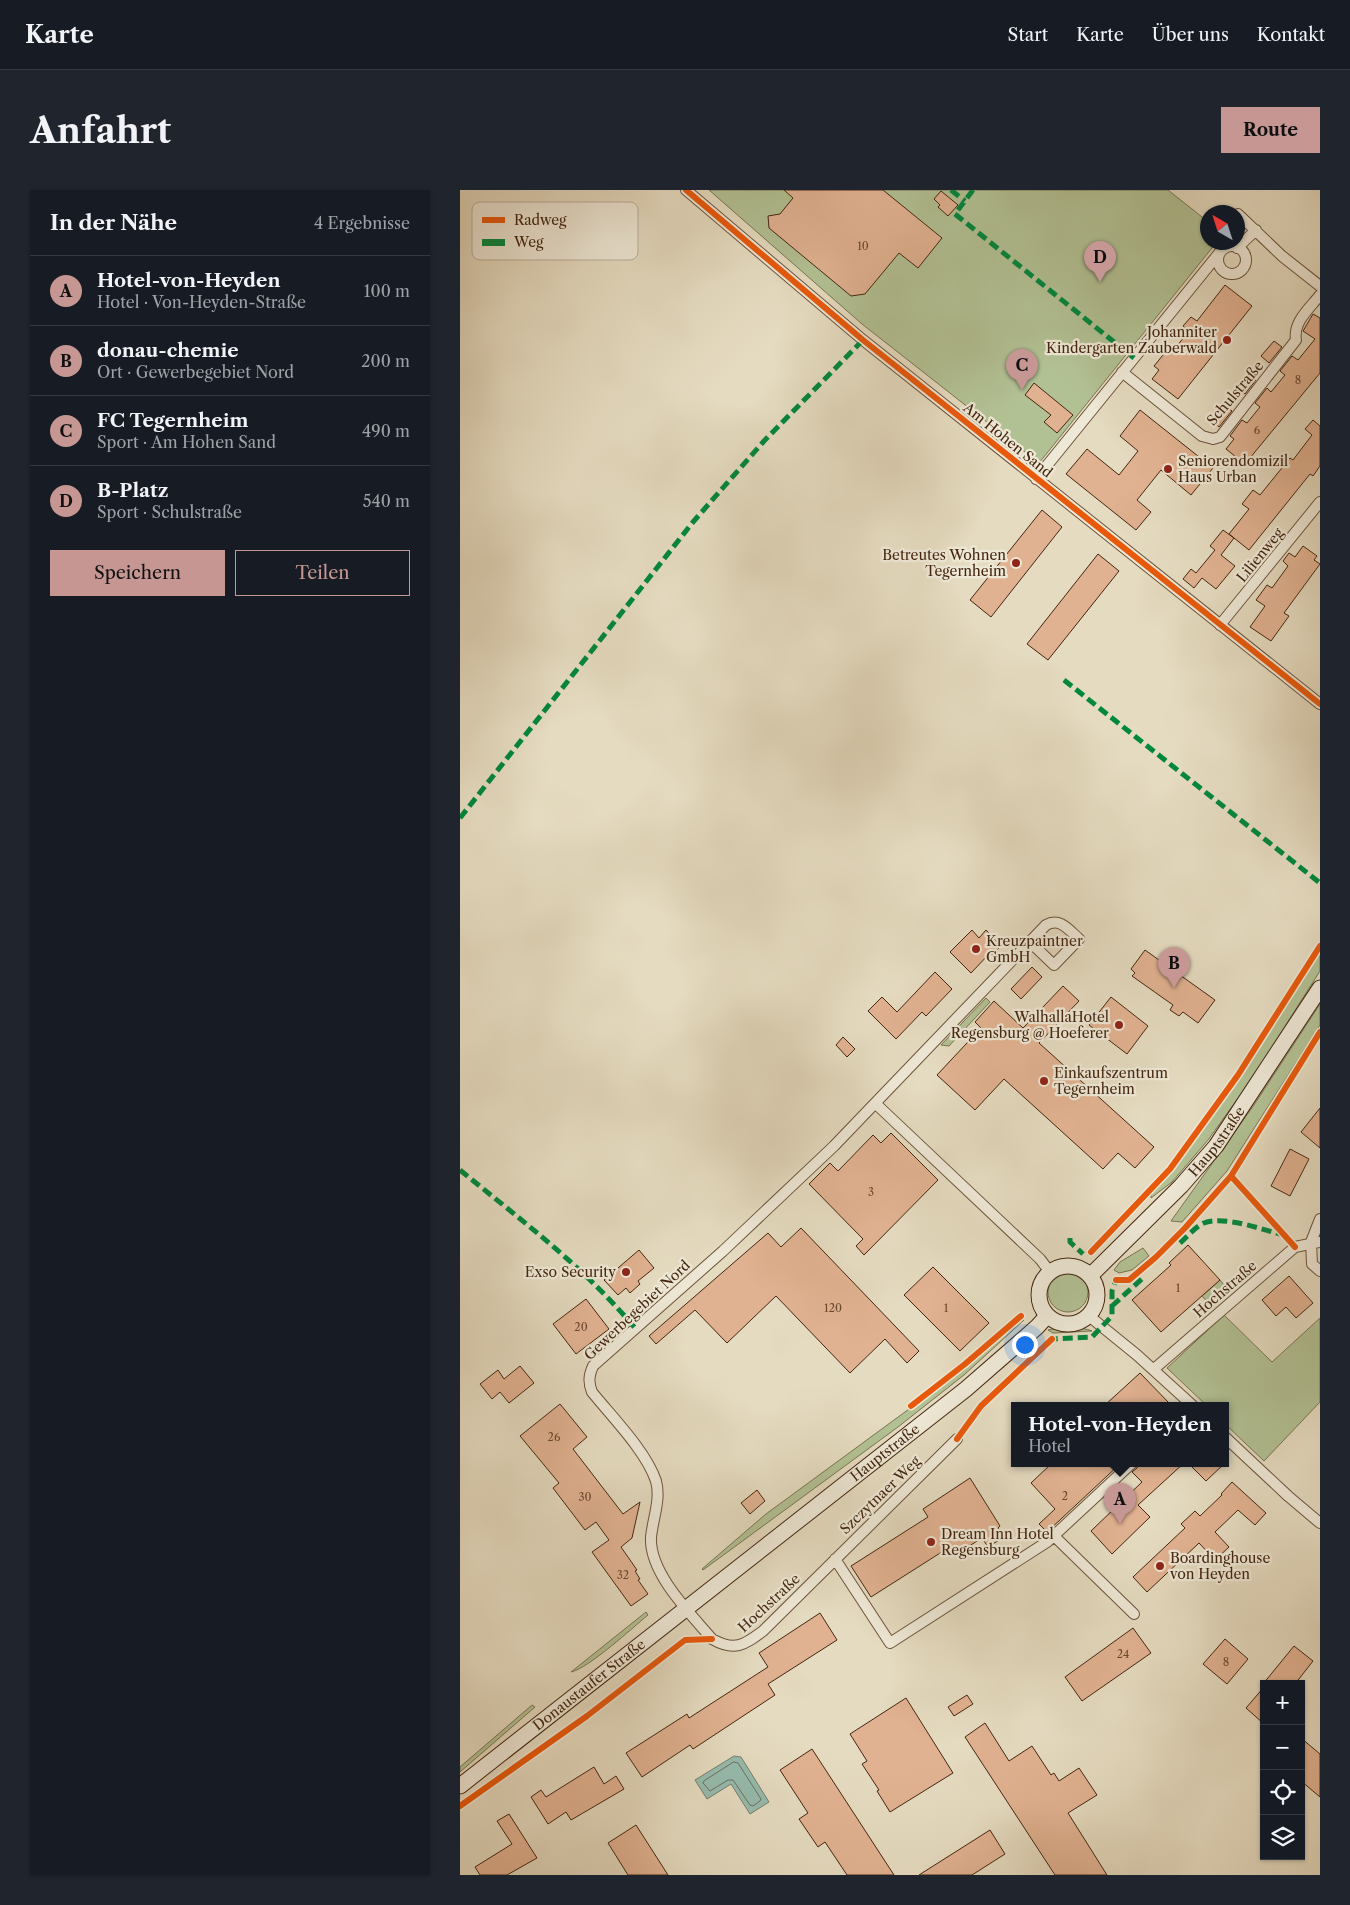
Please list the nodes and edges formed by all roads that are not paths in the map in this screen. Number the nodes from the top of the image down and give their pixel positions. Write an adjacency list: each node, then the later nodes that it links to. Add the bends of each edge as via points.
1 (686, 190): 11 (street, Am Hohen Sand, via 863,340)
2 (1245, 220): 3 (street)
3 (1256, 230): 4 (street); 8 (street)
4 (1245, 241)
5 (1224, 250): 7 (street)
6 (1240, 250): 7 (street, via 1245,264 1234,274 1220,268)
7 (1220, 252): 10 (street)
8 (1320, 286)
9 (1320, 295): 10 (street, Schulstraße, via 1298,323 1296,340 1220,437 1202,436)
10 (1122, 372): 11 (street)
11 (1036, 479): 13 (street, Am Hohen Sand)
12 (1320, 502): 13 (street, Lilienweg)
13 (1220, 626): 14 (street, Am Hohen Sand)
14 (1320, 704)
15 (1030, 942): 15 (street, Gewerbegebiet Nord, via 1046,925 1057,922 1079,939 1054,965); 17 (street, Gewerbegebiet Nord)
16 (1320, 988): 22 (main road, Hauptstraße, via 1216,1146 1182,1186)
17 (876, 1104): 21 (street); 35 (street, Gewerbegebiet Nord, via 722,1251 593,1366 589,1374 592,1392 650,1466 658,1497 651,1537 653,1555 659,1573)
18 (1320, 1219): 19 (street)
19 (1316, 1242): 20 (street, via 1312,1264); 25 (street, Hochstraße, via 1294,1248)
20 (1320, 1271)
21 (1050, 1272): 22 (main road, via 1066,1266 1083,1270); 23 (main road, via 1039,1293)
22 (1090, 1276): 24 (main road, via 1097,1291 1094,1309)
23 (1047, 1316): 24 (main road, via 1064,1324 1073,1324); 34 (main road, Hauptstraße, via 966,1389)
24 (1089, 1316): 25 (street)
25 (1154, 1369): 26 (street)
26 (1189, 1402)
27 (957, 1439): 32 (street, Szczytnaer Weg)
28 (1229, 1441): 30 (street)
29 (1128, 1467): 31 (street)
30 (1320, 1523)
31 (1054, 1536): 32 (street, via 890,1643); 36 (street)
32 (835, 1559): 33 (street, Szczytnaer Weg)
33 (822, 1571): 35 (street, Hochstraße, via 763,1631 735,1647 723,1646 712,1640)
34 (718, 1583): 35 (main road, Donaustaufer Straße)
35 (686, 1608): 37 (main road, Donaustaufer Straße)
36 (1134, 1614)
37 (460, 1786)

